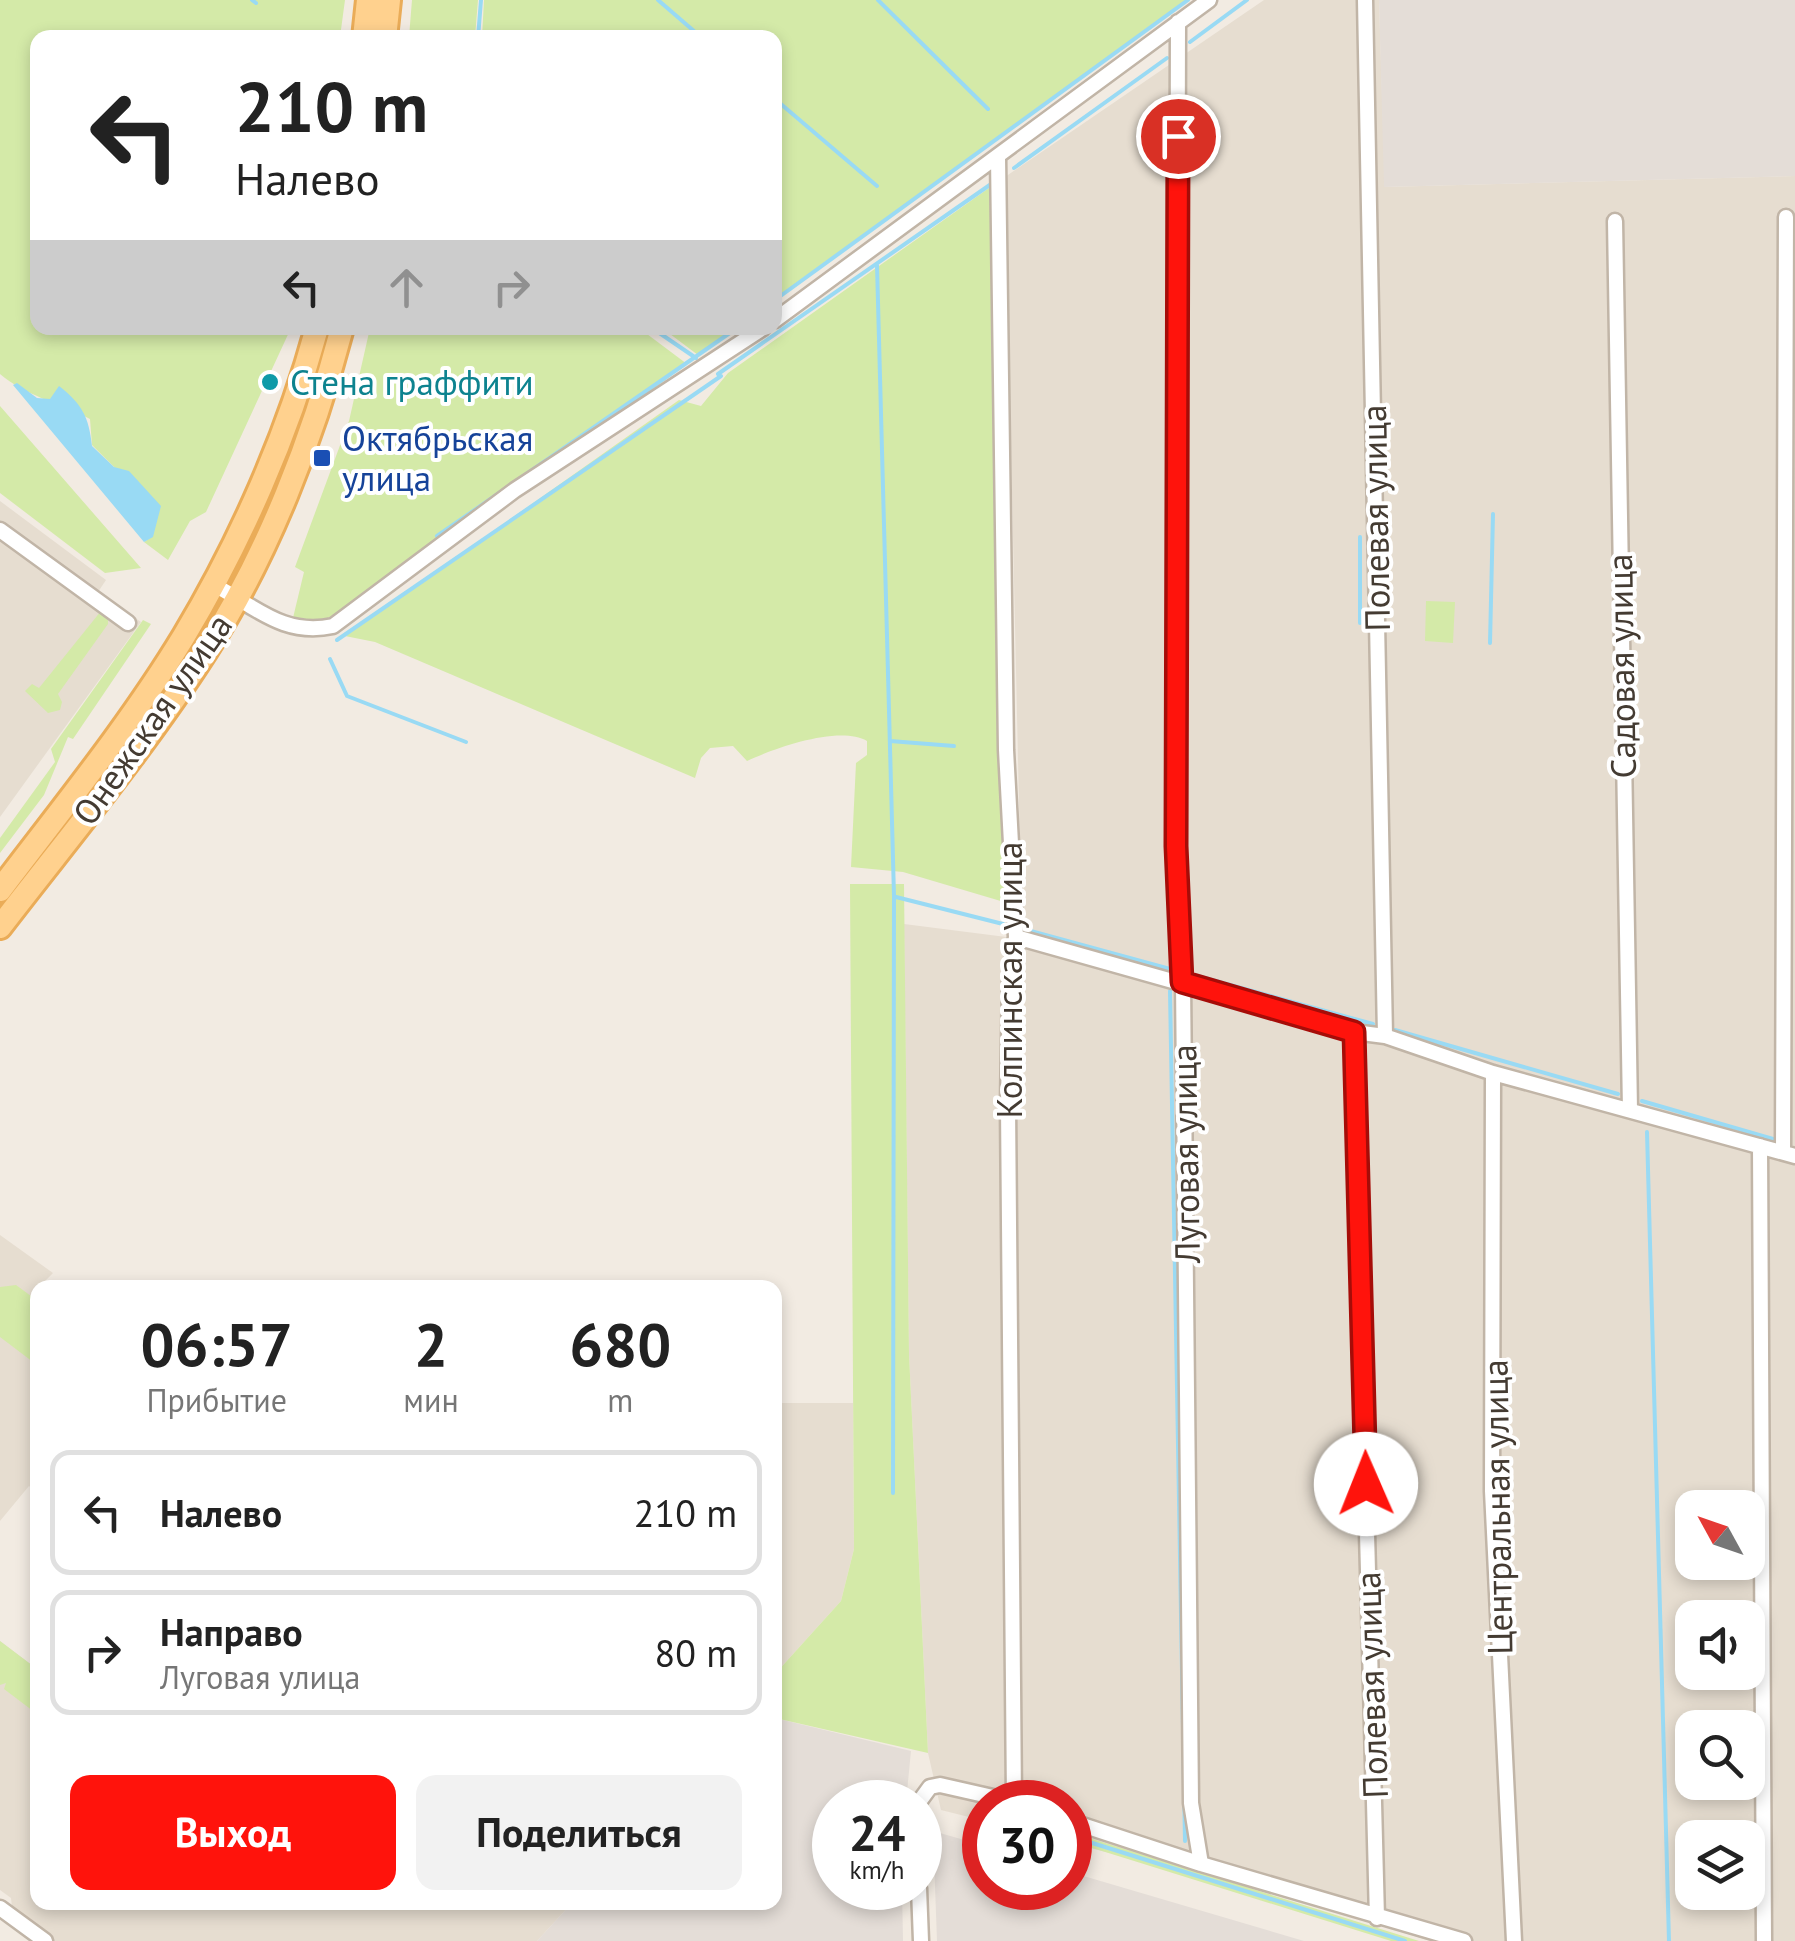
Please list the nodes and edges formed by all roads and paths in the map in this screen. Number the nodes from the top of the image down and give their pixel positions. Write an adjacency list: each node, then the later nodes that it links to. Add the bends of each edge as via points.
1 (368, 0): 6 (main road)
2 (389, 0): 7 (main road)
3 (1209, 0): 5 (street)
4 (1365, 0): 24 (street, Полевая улица)
5 (1178, 22): 8 (street); 22 (street, Луговая улица, via 1176,846)
6 (365, 30)
7 (387, 30)
8 (998, 157): 11 (street); 21 (street, Колпинская улица, via 1006,750)
9 (1786, 217): 28 (street)
10 (1615, 221): 26 (street, Садовая улица)
11 (782, 315)
12 (315, 335): 16 (main road, Онежская улица, via 265,475)
13 (340, 335): 17 (main road, Онежская улица, via 300,459)
14 (752, 335): 17 (street, via 546,468 333,626 278,624)
15 (0, 530): 18 (street)
16 (212, 584): 17 (street); 19 (main road, Онежская улица, via 118,732)
17 (236, 596): 20 (main road, Онежская улица, via 137,751)
18 (128, 622)
19 (0, 890)
20 (0, 927)
21 (1016, 937): 22 (street); 29 (street, Колпинская улица, via 1008,1106)
22 (1182, 982): 23 (street); 31 (street, Луговая улица, via 1192,1804)
23 (1354, 1032): 24 (street); 34 (street, Полевая улица)
24 (1386, 1036): 25 (street)
25 (1493, 1072): 26 (street); 38 (street, Центральная улица, via 1492,1491)
26 (1630, 1110): 27 (street)
27 (1760, 1146): 28 (street); 39 (street)
28 (1789, 1154)
29 (1014, 1780)
30 (1092, 1828): 31 (street)
31 (1200, 1864): 34 (street)
32 (0, 1908): 35 (street)
33 (919, 1910): 36 (street)
34 (1378, 1918): 37 (street)
35 (45, 1941)
36 (921, 1941)
37 (1464, 1941)
38 (1514, 1941)
39 (1764, 1941)

